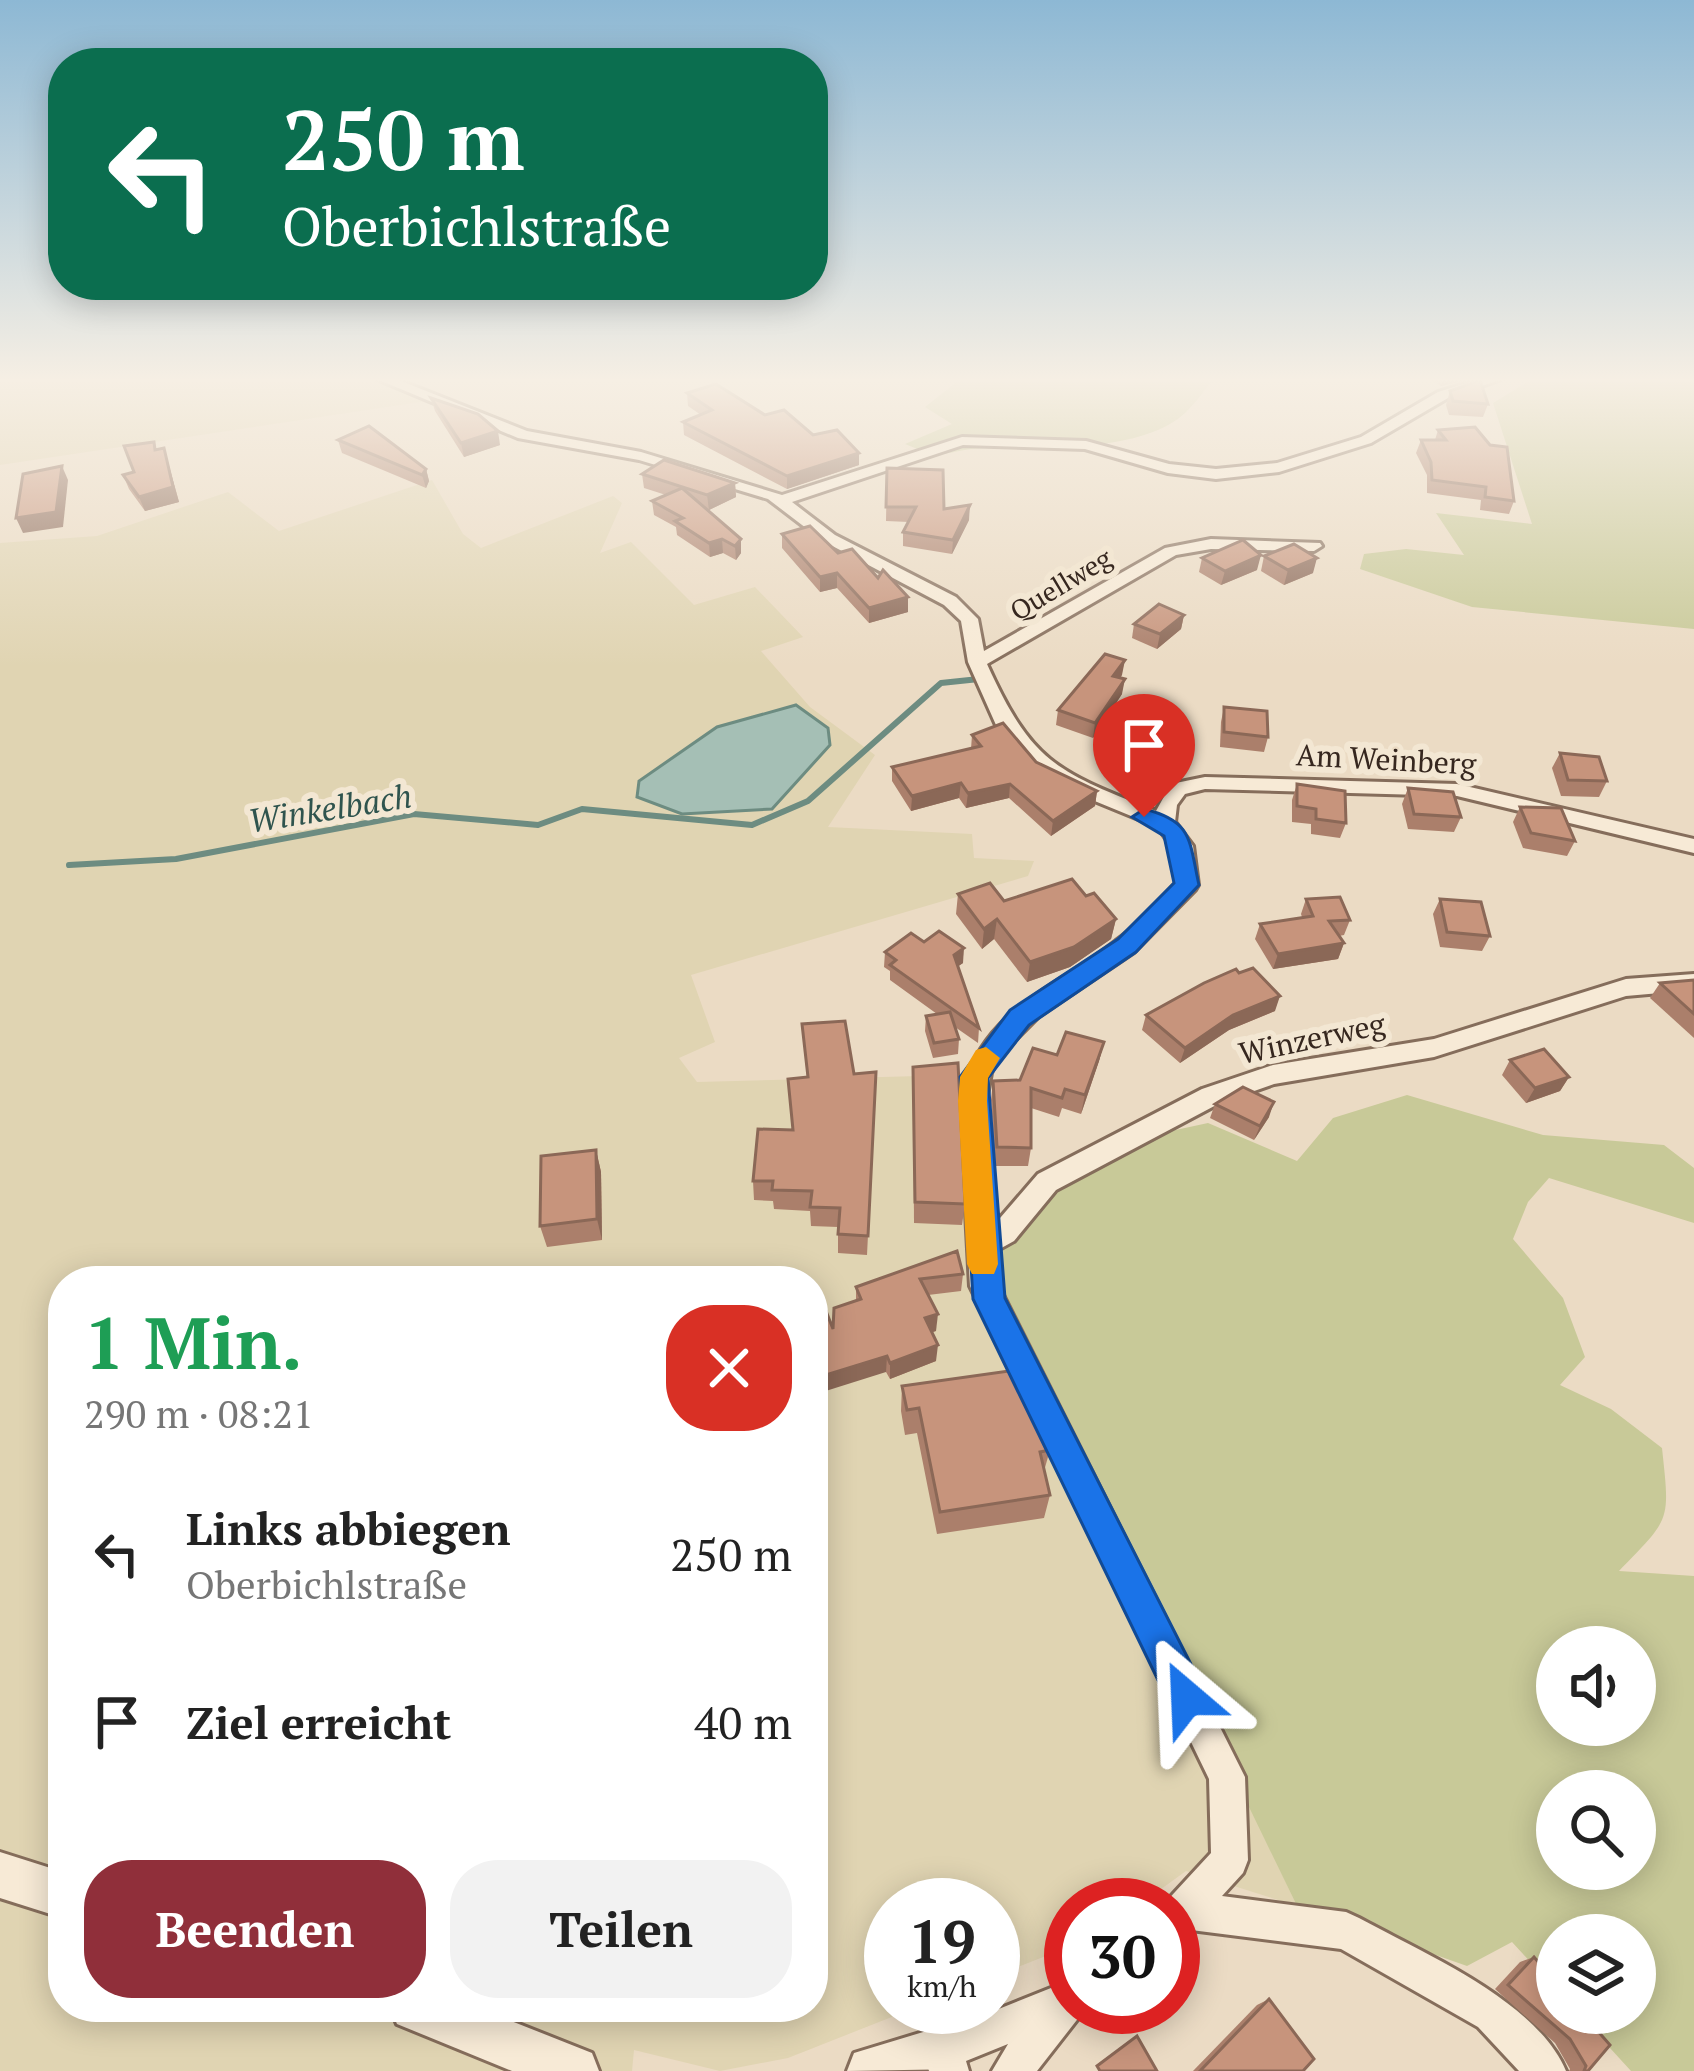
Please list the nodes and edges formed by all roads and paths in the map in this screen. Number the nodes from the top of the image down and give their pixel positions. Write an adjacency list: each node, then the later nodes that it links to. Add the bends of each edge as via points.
1 (698, 474): 3 (street)
2 (862, 474): 3 (street)
3 (782, 500): 5 (street, via 829,538 950,601 969,619)
4 (1314, 546): 5 (street, Quellweg, via 1171,550)
5 (977, 662): 6 (street, via 1003,721 1046,770)
6 (1165, 822): 7 (street, Am Weinberg, via 1178,789 1205,783 1447,789); 9 (street, via 1182,846 1187,885 1127,945 1019,1018 974,1077)
7 (1694, 846)
8 (1694, 982): 9 (street, Winzerweg, via 1626,988 1434,1048 1273,1075 1211,1096 1047,1182 1004,1233)
9 (982, 1245): 12 (street, via 994,1310 1227,1777 1230,1860)
10 (0, 1875): 11 (street)
11 (48, 1890)
12 (1200, 1894)
13 (1200, 1919): 21 (street, via 1346,1931 1492,2013)
14 (1044, 2013): 17 (street)
15 (452, 2022): 18 (street)
16 (1044, 2032): 20 (street)
17 (946, 2061): 19 (street)
18 (574, 2071)
19 (872, 2071)
20 (1012, 2071)
21 (1546, 2071)

